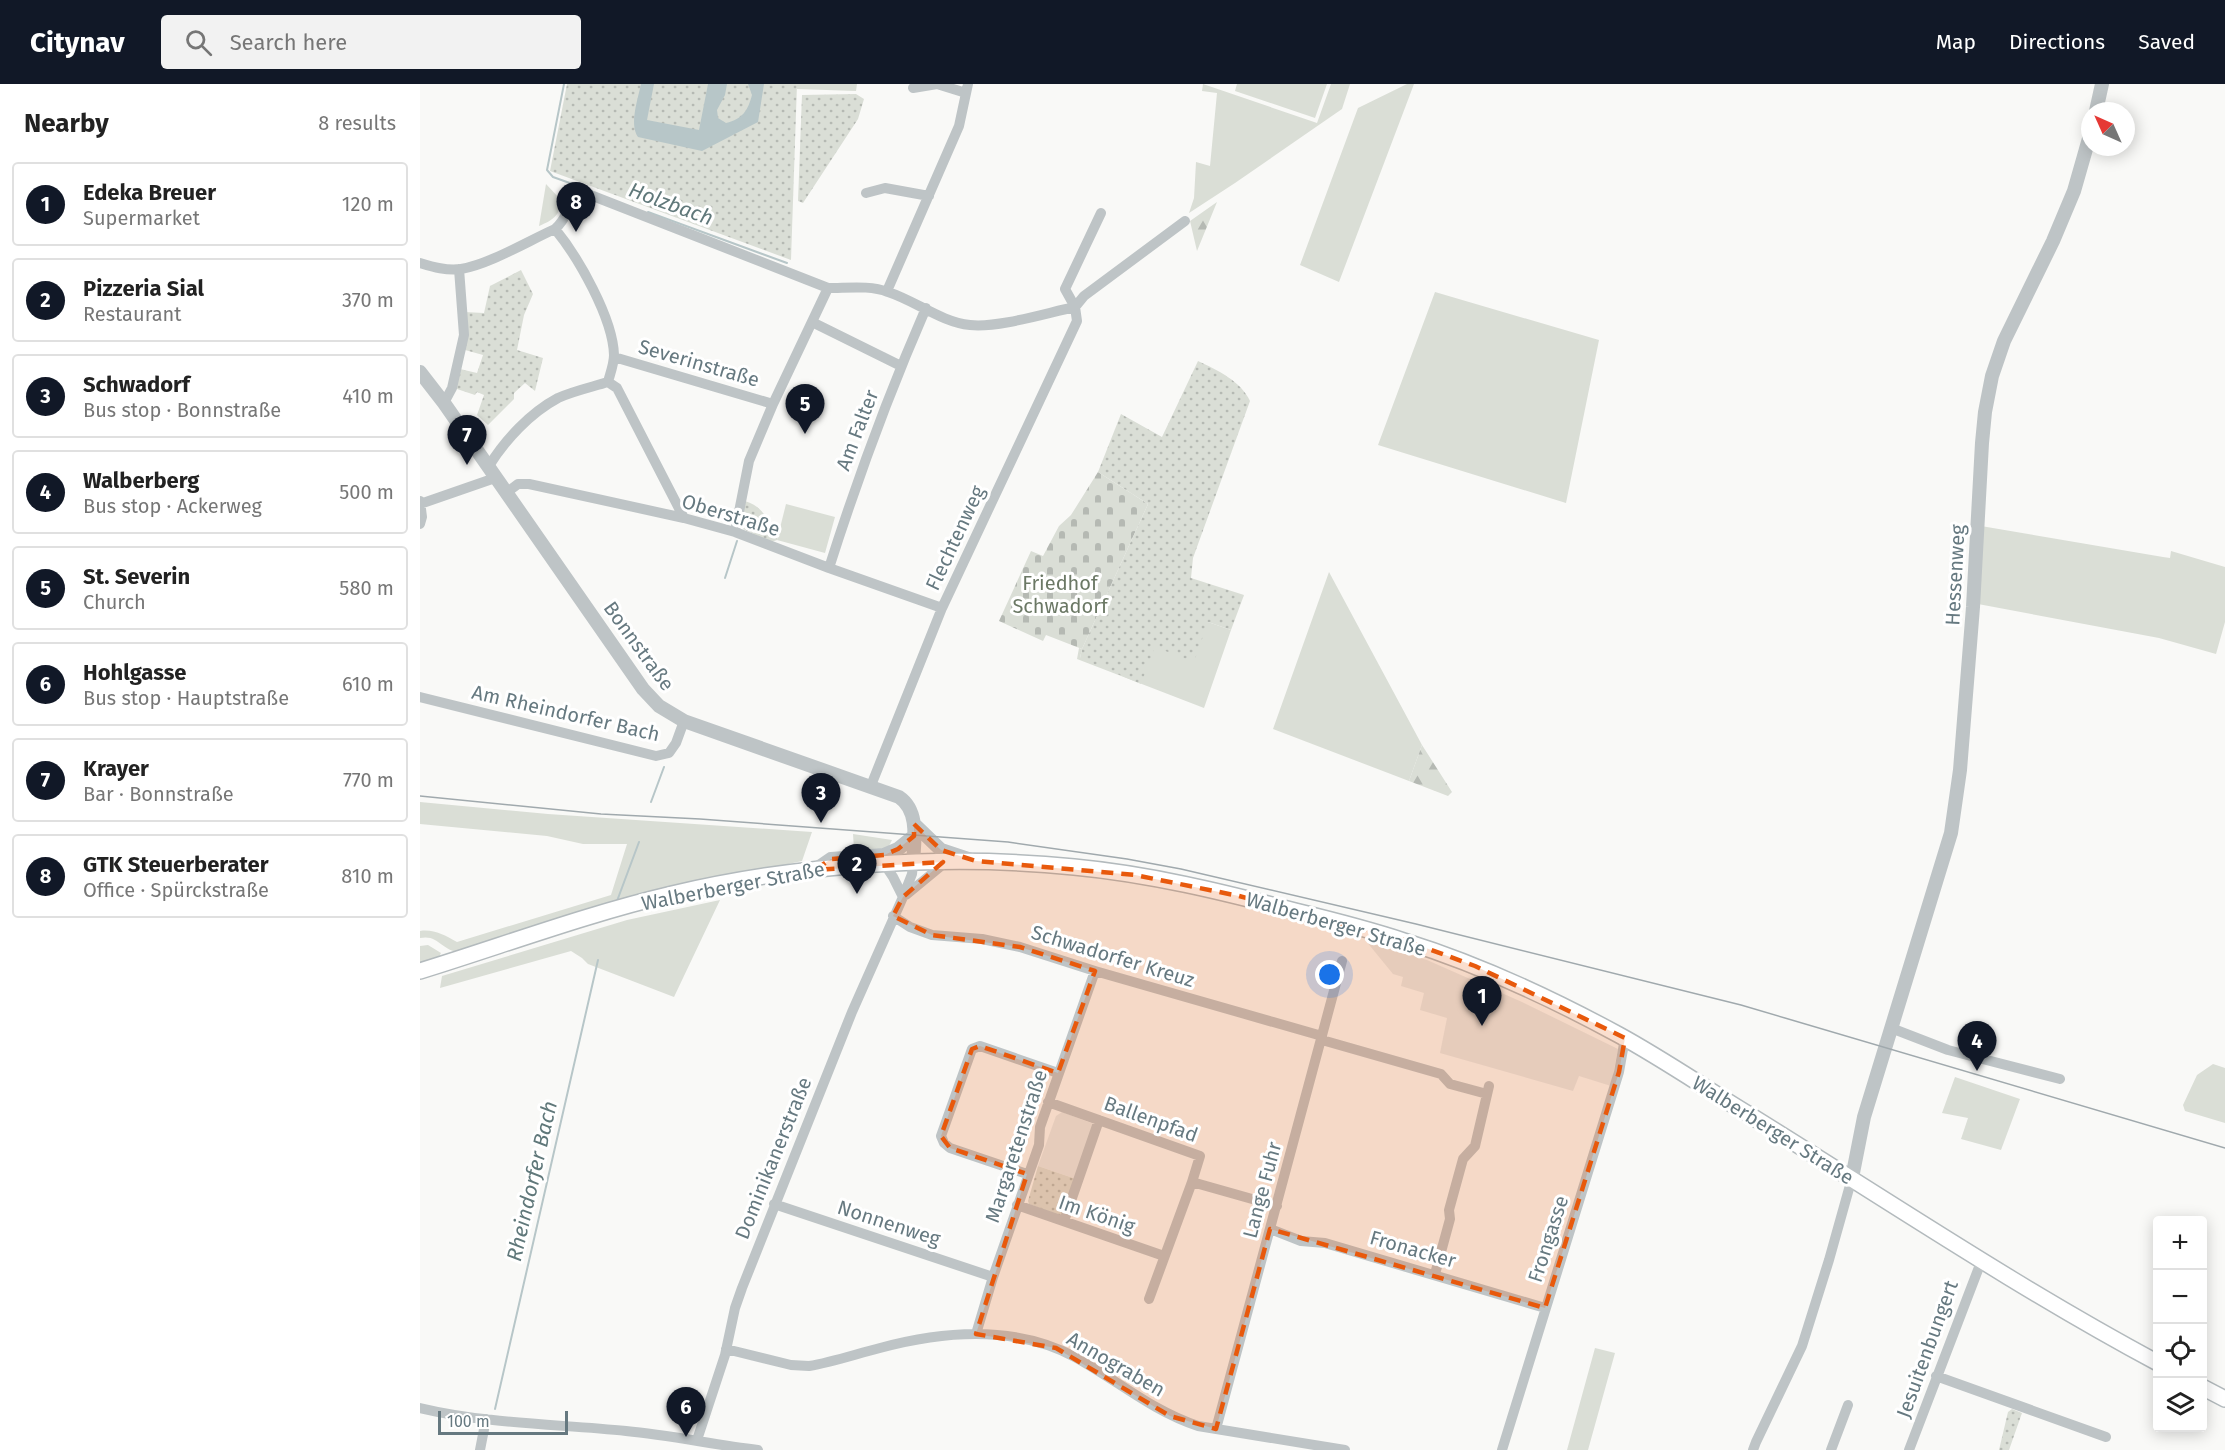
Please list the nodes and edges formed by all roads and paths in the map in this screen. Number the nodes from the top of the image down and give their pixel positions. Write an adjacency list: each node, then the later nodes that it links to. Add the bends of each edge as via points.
1 (2102, 84): 4 (street)
2 (913, 88): 3 (street, via 937,84)
3 (967, 89): 7 (street, via 959,126)
4 (2098, 102)
5 (2084, 156): 45 (street, Hessenweg, via 2074,191 2004,341 1992,376 1982,443 1963,735 1951,833)
6 (866, 193): 7 (street, via 885,188)
7 (929, 196): 14 (street)
8 (1101, 213): 15 (street, via 1065,289)
9 (1185, 220): 15 (street, via 1084,296)
10 (555, 229): 12 (street, via 477,265); 13 (street, via 577,198 593,196); 18 (street, via 572,250 599,303)
11 (420, 263): 12 (street)
12 (459, 269): 22 (street, via 464,335 452,388)
13 (828, 288): 14 (street); 17 (street)
14 (887, 291): 16 (street)
15 (1075, 307): 16 (street, via 986,325 951,320); 31 (street, Flechtenweg, via 1077,321)
16 (926, 308): 19 (street, Am Falter)
17 (812, 322): 19 (street); 23 (street)
18 (614, 357): 21 (street); 23 (street, Severinstraße)
19 (901, 366): 30 (street, Am Falter, via 851,497)
20 (420, 372): 22 (street, Bonnstraße)
21 (608, 382): 24 (street, via 561,397 538,410 498,450); 27 (street, via 617,387)
22 (444, 403): 24 (street, Bonnstraße)
23 (773, 404): 29 (street, via 749,461)
24 (492, 472): 25 (street, Bonnstraße); 26 (street)
25 (506, 493): 27 (street, Oberstraße, via 518,484 529,484); 33 (street, Bonnstraße, via 643,689 658,706)
26 (420, 503): 28 (street)
27 (684, 518): 29 (street, Oberstraße)
28 (420, 524)
29 (735, 532): 30 (street, Oberstraße)
30 (829, 568): 31 (street, Oberstraße)
31 (942, 608): 34 (street, Flechtenweg)
32 (420, 697): 33 (street, Am Rheindorfer Bach, via 656,756 669,753)
33 (684, 721): 34 (street, Bonnstraße)
34 (870, 788): 35 (street, Bonnstraße, via 905,801 913,813)
35 (914, 830): 36 (street, Bonnstraße); 37 (street); 39 (street, via 898,849 884,855 831,859)
36 (943, 856): 37 (main road, Walberberger Straße); 40 (street, Dominikanerstraße); 47 (main road, Walberberger Straße, via 1136,875 1239,896 1353,926 1474,966)
37 (913, 864): 38 (main road, Walberberger Straße); 40 (street, Dominikanerstraße)
38 (885, 865): 39 (main road, Walberberger Straße); 40 (street)
39 (815, 870): 43 (main road, Walberberger Straße, via 672,894)
40 (903, 897): 41 (street, Dominikanerstraße)
41 (893, 916): 44 (street, Schwadorfer Kreuz, via 932,935 1020,947); 55 (street, Dominikanerstraße)
42 (1342, 961): 46 (street, Lange Fuhr)
43 (420, 970)
44 (1095, 971): 46 (street, Schwadorfer Kreuz); 48 (street, Margaretenstraße)
45 (1891, 1028): 49 (street, via 1948,1050); 53 (street, Hessenweg, via 1864,1117)
46 (1322, 1038): 57 (street, Lange Fuhr); 62 (street, Schwadorfer Kreuz, via 1442,1074 1450,1084 1488,1090 1475,1146 1463,1160)
47 (1625, 1038): 53 (main road, Walberberger Straße); 65 (street, Frongasse, via 1619,1072)
48 (1058, 1073): 50 (street, Margaretenstraße); 52 (street, via 980,1046 972,1049 941,1136 950,1148)
49 (2060, 1079)
50 (1048, 1102): 51 (street, Ballenpfad); 52 (street, Margaretenstraße, via 1039,1145)
51 (1099, 1120): 54 (street, Ballenpfad, via 1200,1156); 58 (street)
52 (1027, 1174): 56 (street, Margaretenstraße)
53 (1852, 1178): 61 (main road, Walberberger Straße); 84 (street, via 1802,1346)
54 (1192, 1182): 57 (street); 60 (street)
55 (774, 1203): 63 (street, Nonnenweg); 67 (street, Dominikanerstraße, via 735,1308)
56 (1017, 1205): 58 (street, Im König); 63 (street, Margaretenstraße)
57 (1277, 1206): 59 (street, Lange Fuhr)
58 (1064, 1221): 60 (street, Im König)
59 (1270, 1229): 62 (street, Fronacker, via 1301,1241 1325,1243); 75 (street, Lange Fuhr)
60 (1164, 1256): 64 (street)
61 (1981, 1262): 68 (main road, Walberberger Straße); 69 (street, Jesuitenbungert)
62 (1435, 1274): 65 (street, Fronacker)
63 (993, 1277): 66 (street, Margaretenstraße)
64 (1149, 1299)
65 (1545, 1308): 83 (street, Frongasse)
66 (976, 1334): 67 (street, Annograben, via 923,1338 809,1366); 75 (street, Annograben, via 1029,1340 1056,1348 1170,1416)
67 (726, 1349): 77 (street, Dominikanerstraße)
68 (2153, 1361)
69 (1936, 1376): 76 (street); 86 (street, Jesuitenbungert)
70 (2207, 1390): 71 (main road)
71 (2225, 1399)
72 (1848, 1405): 85 (street)
73 (420, 1408): 74 (street)
74 (486, 1419): 77 (street); 80 (street)
75 (1216, 1429): 78 (street, Annograben)
76 (2106, 1437)
77 (697, 1440): 79 (street)
78 (1280, 1444): 82 (street, Annograben)
79 (708, 1447): 81 (street)
80 (480, 1450)
81 (758, 1450)
82 (1345, 1450)
83 (1502, 1450)
84 (1753, 1450)
85 (1831, 1450)
86 (1909, 1450)

